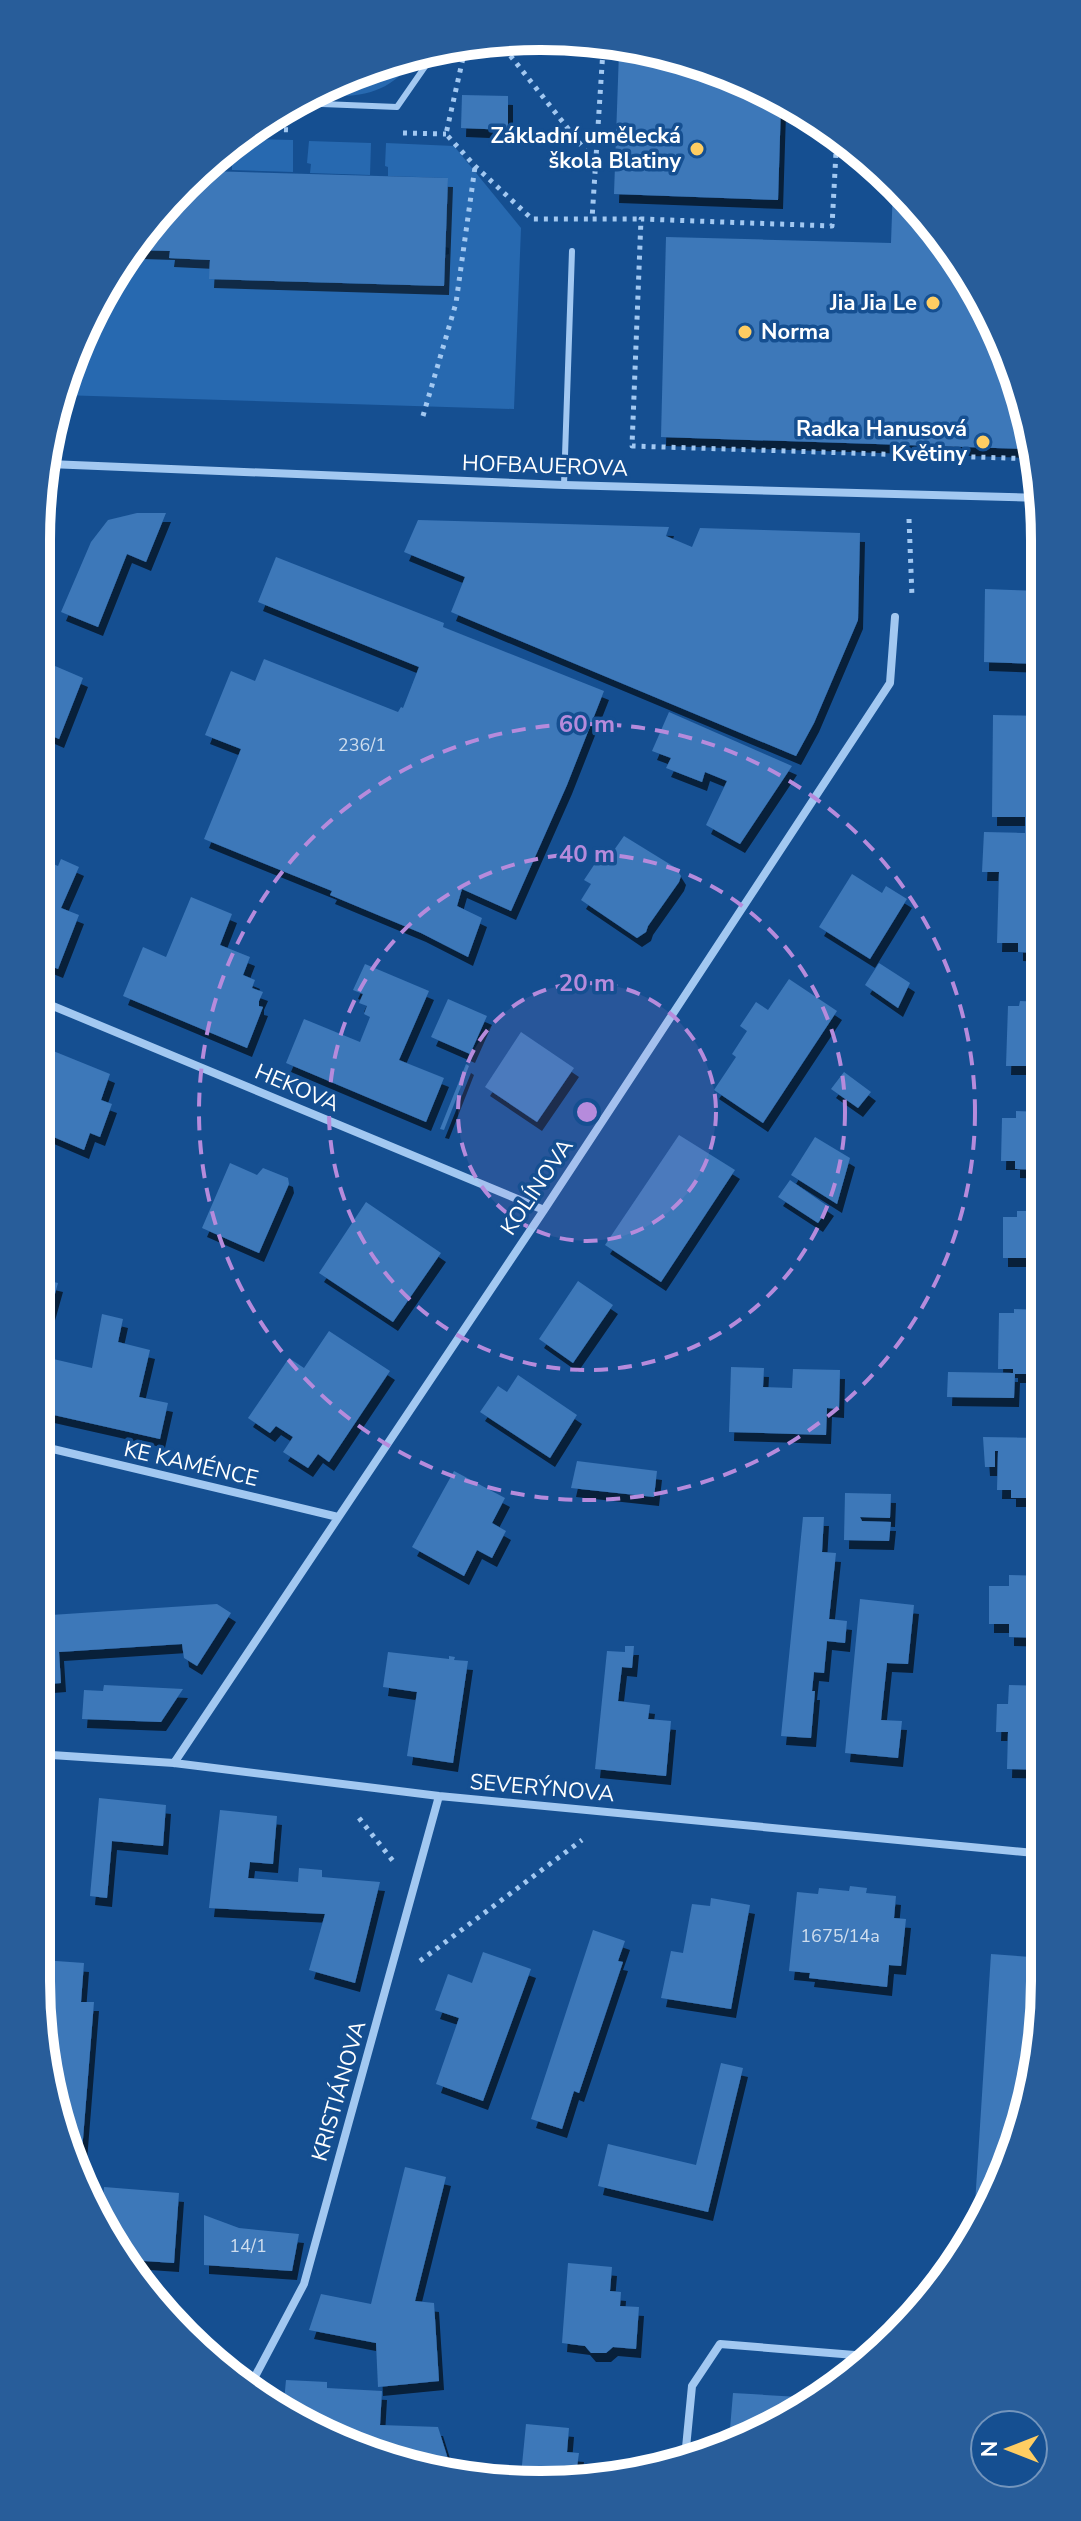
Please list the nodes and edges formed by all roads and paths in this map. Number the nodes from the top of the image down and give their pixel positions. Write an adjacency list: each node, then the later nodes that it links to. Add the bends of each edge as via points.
1 (507, 51): 7 (path)
2 (603, 54): 7 (path)
3 (463, 56): 8 (path, via 446,134)
4 (427, 64): 5 (lane, via 397,107)
5 (318, 104)
6 (836, 149): 10 (path, via 832,226)
7 (596, 164): 9 (path)
8 (475, 166): 9 (path, via 532,219); 12 (path, via 456,303)
9 (592, 219): 10 (path)
10 (641, 219): 13 (path, via 632,446)
11 (572, 251): 15 (lane)
12 (423, 416)
13 (1024, 459)
14 (56, 464): 15 (street, HOFBAUEROVA)
15 (564, 485): 16 (street, HOFBAUEROVA)
16 (909, 495): 17 (street, HOFBAUEROVA); 18 (path, via 913,616)
17 (1029, 498)
18 (895, 617): 20 (street, KOLÍNOVA, via 890,683)
19 (50, 1005): 20 (street, HEKOVA)
20 (544, 1210): 22 (street, KOLÍNOVA)
21 (50, 1448): 22 (street, KE KAMÉNCE)
22 (338, 1517): 24 (street, KOLÍNOVA)
23 (50, 1755): 24 (street, SEVERÝNOVA)
24 (174, 1763): 25 (street, SEVERÝNOVA)
25 (439, 1796): 28 (street, SEVERÝNOVA); 32 (street, KRISTIÁNOVA, via 304,2284)
26 (359, 1818): 29 (path)
27 (582, 1840): 30 (path)
28 (1031, 1853)
29 (393, 1862)
30 (419, 1961)
31 (857, 2355): 33 (street, via 720,2344 692,2386)
32 (254, 2378)
33 (686, 2449)

